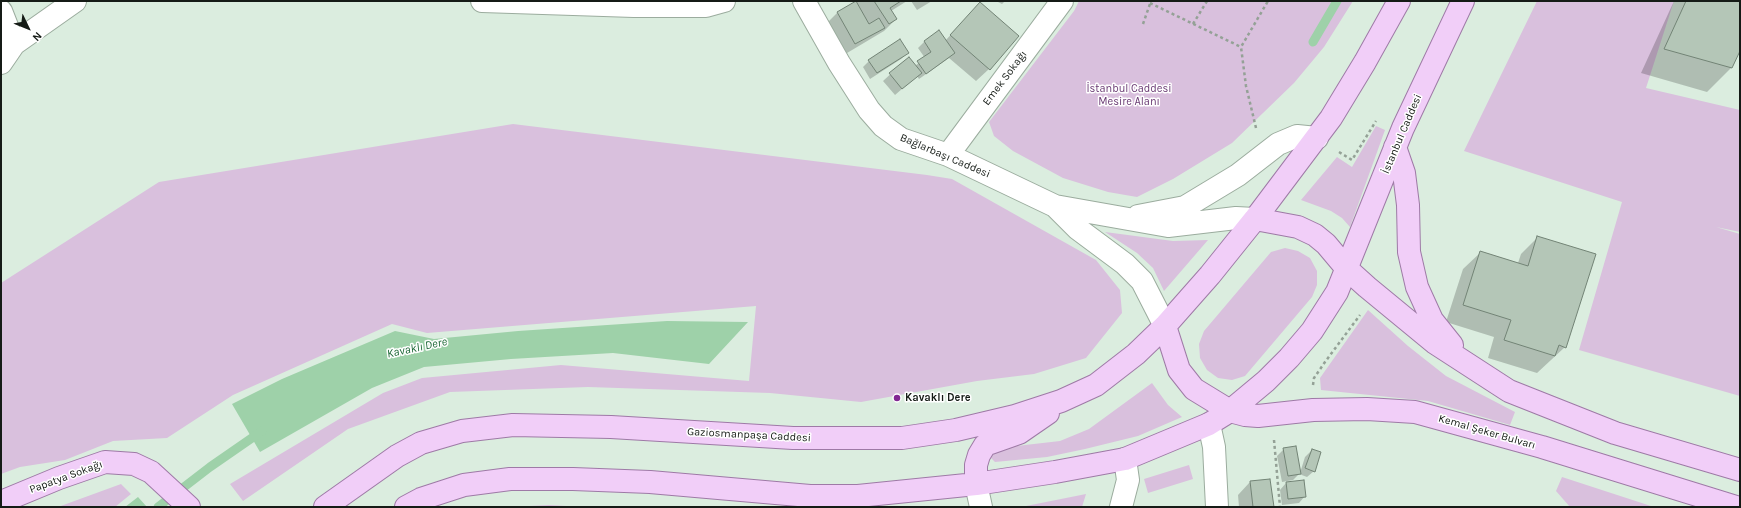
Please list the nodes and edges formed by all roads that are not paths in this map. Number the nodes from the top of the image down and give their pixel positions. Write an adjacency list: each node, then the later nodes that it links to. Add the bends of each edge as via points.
1 (75, 1): 9 (street)
2 (482, 1): 3 (street, via 706,6)
3 (724, 1)
4 (804, 1): 13 (street, Bağlarbaşı Caddesi, via 868,110 883,126 901,139)
5 (1062, 1): 13 (street, Emek Sokağı)
6 (1399, 1): 12 (main road, via 1362,68)
7 (1463, 1): 11 (main road, İstanbul Caddesi)
8 (1, 11): 9 (street)
9 (14, 44): 10 (street)
10 (1, 63)
11 (1399, 137): 17 (main road, İstanbul Caddesi); 19 (main road, via 1408,204 1409,252 1417,287 1432,320)
12 (1317, 138): 15 (street, via 1297,136 1278,144 1238,176 1185,207); 16 (main road)
13 (948, 155): 14 (street, Bağlarbaşı Caddesi)
14 (1055, 206): 15 (street); 18 (street, via 1078,229 1125,264 1142,281)
15 (1126, 218): 16 (street, via 1168,226 1236,218)
16 (1255, 219): 17 (main road, via 1298,227 1315,235 1334,251); 18 (main road, Gaziosmanpaşa Caddesi)
17 (1347, 269): 19 (main road, via 1435,343); 21 (main road, İstanbul Caddesi, via 1337,292 1312,331 1266,381)
18 (1165, 326): 20 (main road, Gaziosmanpaşa Caddesi, via 1136,354 1096,385); 21 (main road, Kemal Şeker Bulvarı, via 1179,370 1194,389)
19 (1466, 364): 24 (main road, via 1509,391 1545,407 1615,433)
20 (1061, 401): 25 (main road, via 1042,419 1019,432 985,445 976,465); 28 (main road, Gaziosmanpaşa Caddesi, via 1015,416 956,430 902,438 793,438 611,427 521,425 462,431 421,443 397,456)
21 (1230, 411): 22 (main road); 33 (main road, Kemal Şeker Bulvarı, via 1258,416 1314,410 1367,409 1415,412 1535,445)
22 (1209, 424): 23 (main road); 32 (street, via 1214,447)
23 (1125, 459): 25 (main road); 31 (street, via 1128,480)
24 (1740, 470)
25 (976, 484): 29 (main road, via 858,496 818,496 650,482 573,478 510,479 464,485 421,499); 30 (street)
26 (1, 502): 27 (main road, Papatya Sokağı, via 105,462 134,464 151,472)
27 (189, 507)
28 (325, 507)
29 (406, 507)
30 (981, 507)
31 (1121, 507)
32 (1217, 507)
33 (1736, 507)

